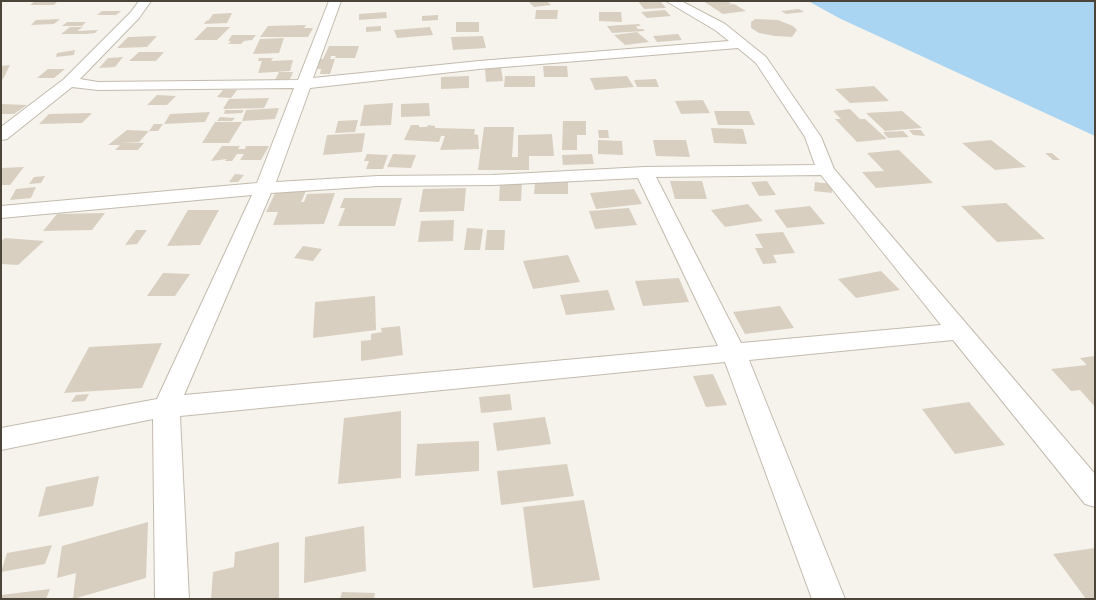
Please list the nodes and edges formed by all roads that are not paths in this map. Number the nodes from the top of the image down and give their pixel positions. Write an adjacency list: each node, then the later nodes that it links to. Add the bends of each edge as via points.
1 (146, 1): 5 (street)
2 (335, 1): 6 (street)
3 (672, 1): 4 (street, via 720,27)
4 (742, 44): 6 (street, via 478,65); 8 (street, via 761,60 813,137)
5 (69, 82): 6 (street, via 98,86); 7 (street)
6 (302, 84): 10 (street)
7 (1, 135)
8 (826, 170): 9 (street); 12 (street)
9 (644, 172): 10 (street); 13 (street)
10 (264, 188): 11 (street); 14 (street)
11 (1, 212)
12 (960, 331): 13 (street); 16 (street)
13 (734, 354): 14 (street); 18 (street)
14 (166, 407): 15 (street); 17 (street)
15 (1, 439)
16 (1095, 495)
17 (172, 599)
18 (828, 599)

